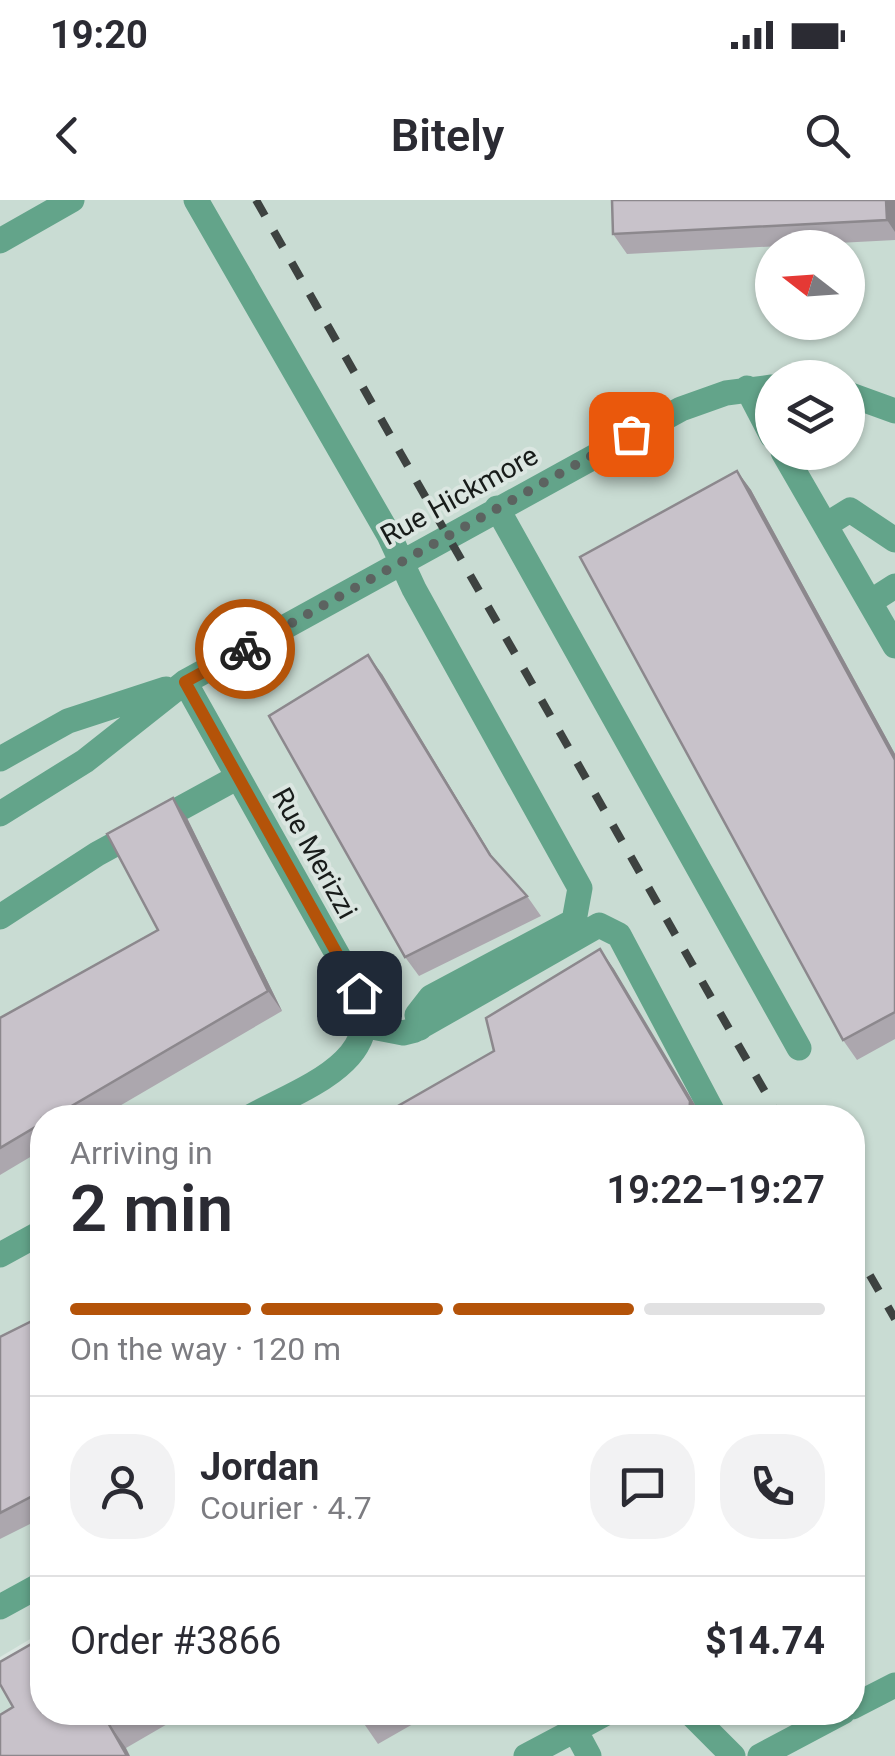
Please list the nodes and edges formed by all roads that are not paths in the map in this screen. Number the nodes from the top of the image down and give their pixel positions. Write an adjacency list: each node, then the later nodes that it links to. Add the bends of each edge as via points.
1 (72, 200): 3 (street)
2 (196, 200): 11 (street)
3 (0, 241)
4 (755, 389): 8 (street, Rue Hickmore, via 680,410)
5 (865, 400): 6 (street)
6 (895, 411)
7 (793, 470): 9 (street)
8 (496, 508): 11 (street, Rue Hickmore); 22 (street)
9 (826, 525): 10 (street, via 850,510); 13 (street)
10 (895, 540)
11 (400, 561): 15 (street, Rue Hickmore); 21 (street, via 580,888 574,921 431,996 417,1014)
12 (895, 586): 13 (street)
13 (870, 602): 14 (street)
14 (895, 646)
15 (185, 682): 16 (street, via 68,721); 17 (street, Rue Merizzi); 18 (street, via 84,761)
16 (0, 759)
17 (238, 777): 19 (street, via 97,854); 20 (street, Rue Merizzi, via 359,993)
18 (0, 814)
19 (0, 917)
20 (367, 1026): 21 (street, via 403,1033); 23 (street, via 362,1042 340,1064)
21 (420, 1028): 24 (street, via 599,925 618,935)
22 (798, 1048)
23 (270, 1105)
24 (709, 1105)
25 (30, 1239): 26 (street)
26 (0, 1256)
27 (30, 1591): 28 (street)
28 (0, 1608)
29 (895, 1685): 30 (street)
30 (865, 1701)
31 (584, 1725): 34 (street)
32 (703, 1725): 37 (street)
33 (818, 1725): 38 (street)
34 (575, 1730): 35 (street); 36 (street)
35 (526, 1756)
36 (589, 1756)
37 (733, 1756)
38 (760, 1756)

